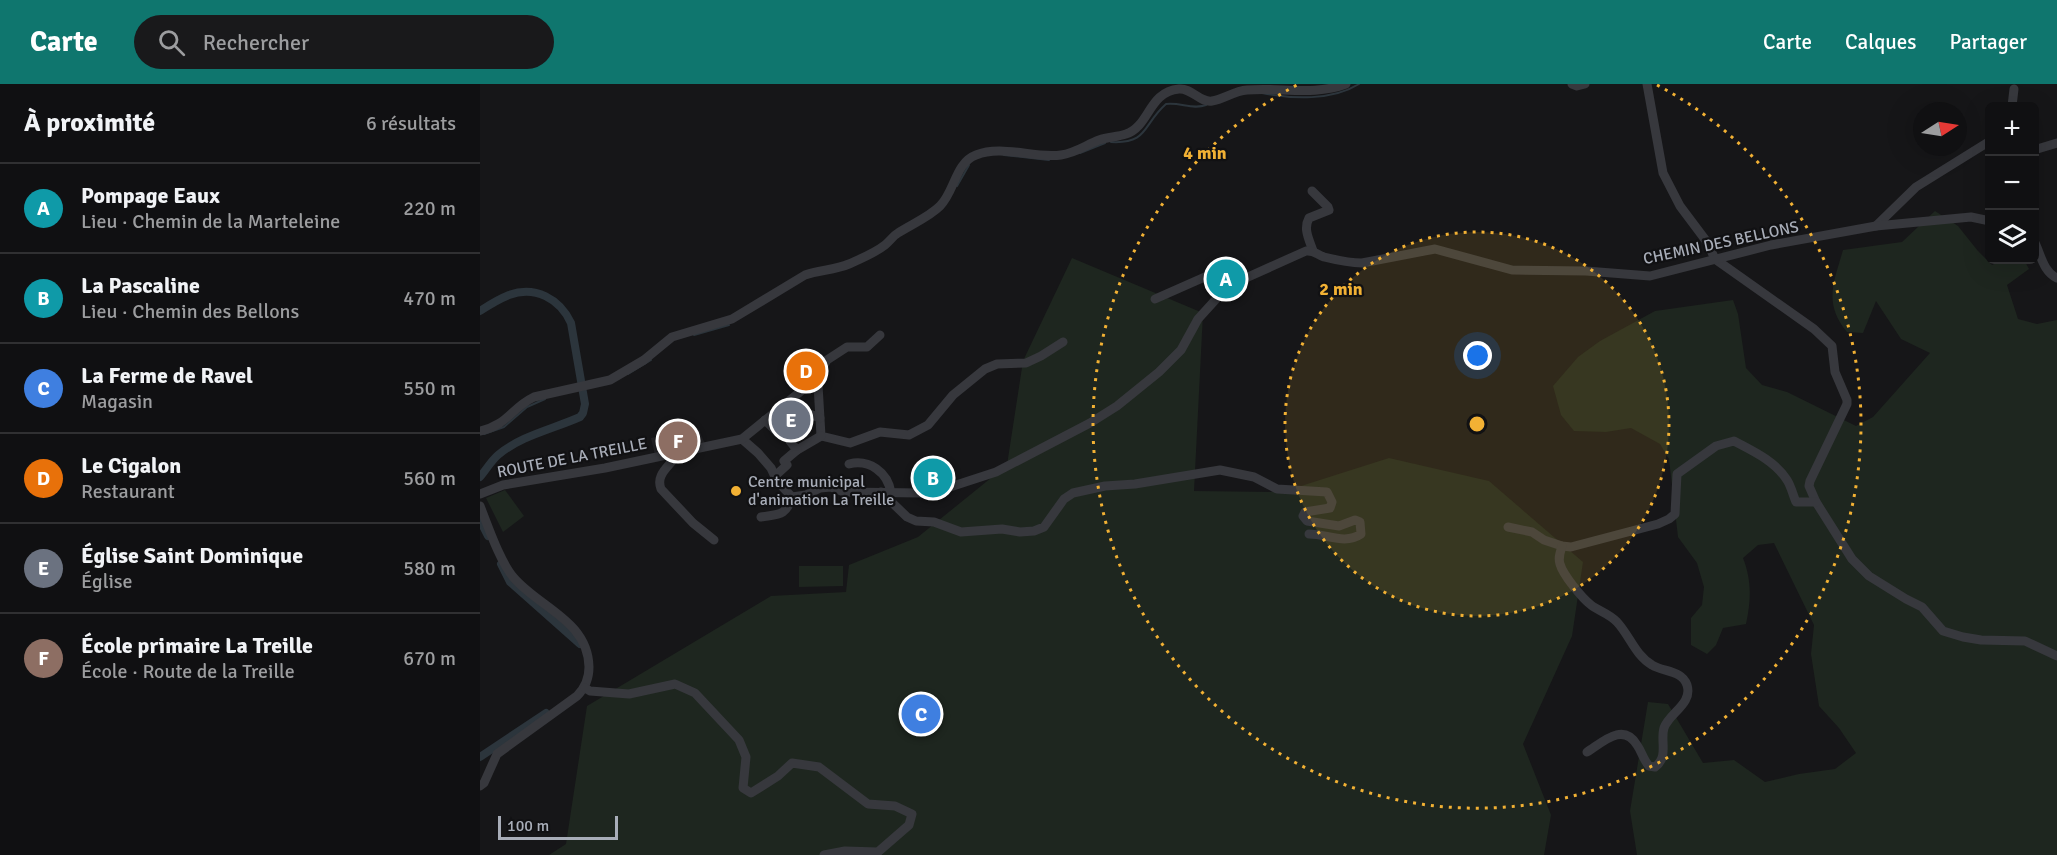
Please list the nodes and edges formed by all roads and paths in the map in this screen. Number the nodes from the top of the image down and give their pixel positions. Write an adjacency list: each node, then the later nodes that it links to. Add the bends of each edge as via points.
1 (1346, 84): 25 (street, via 1316,90 1245,90 1211,101 1179,89 1156,99 1131,131 1077,150 1060,155 988,151 975,155 960,168 942,204 878,250 847,265 805,275 732,319 672,337 610,380 526,401 501,424)
2 (1572, 84): 3 (street)
3 (1586, 84)
4 (1647, 84): 15 (street, via 1663,173)
5 (2014, 89): 6 (street)
6 (2012, 102)
7 (1985, 144): 12 (street, via 1916,187)
8 (2057, 144): 9 (street)
9 (2039, 149)
10 (1312, 191): 13 (street, via 1329,210 1306,223)
11 (1985, 220): 12 (street, CHEMIN DES BELLONS, via 1971,217)
12 (1876, 226): 15 (street, CHEMIN DES BELLONS)
13 (1313, 250): 15 (street, CHEMIN DES BELLONS, via 1321,256 1362,263 1435,249 1512,270 1650,276); 17 (street)
14 (2039, 254): 16 (street, via 2045,269)
15 (1715, 259): 36 (street, via 1832,346 1835,372 1847,404 1810,481)
16 (2057, 278)
17 (1228, 286): 18 (street, via 1217,277 1207,276); 33 (street, via 1198,319 1181,350 1159,372 1090,423 996,472 938,490)
18 (1155, 299)
19 (880, 335): 21 (street, via 867,347 847,347 827,360)
20 (1063, 342): 26 (street, via 1026,363 997,364 985,369 953,395 928,425 909,435 880,432 850,443)
21 (816, 380): 22 (street); 23 (street)
22 (794, 398): 23 (street, via 799,410); 24 (street)
23 (820, 418): 26 (street)
24 (765, 420): 27 (street); 28 (street)
25 (480, 431)
26 (821, 436): 28 (street)
27 (741, 439): 29 (street, ROUTE DE LA TREILLE); 31 (street, via 758,453)
28 (797, 450): 31 (street)
29 (674, 453): 34 (street, ROUTE DE LA TREILLE, via 503,485); 41 (street, via 674,459 662,472 661,489)
30 (849, 464): 33 (street, via 874,467 887,478)
31 (775, 476): 35 (street)
32 (881, 492): 33 (street); 35 (street, via 844,492 831,487); 40 (street, via 916,521 934,522 961,532 1020,532 1044,527 1073,493 1220,470 1254,477 1277,489 1327,492 1332,502 1330,508 1305,512 1307,521 1339,526 1360,522 1361,534 1353,539)
33 (891, 493)
34 (480, 494)
35 (792, 497): 38 (street, via 788,510)
36 (1816, 502): 42 (street, via 1796,502 1788,481 1778,469 1734,441 1716,446 1677,474 1676,506 1669,519 1571,547); 43 (street, via 1852,560 1869,576 1922,606 1943,631 1963,638 2025,641)
37 (480, 506): 44 (street, via 512,577 581,638 589,654)
38 (761, 518)
39 (1508, 527): 42 (street, via 1532,532)
40 (1309, 534)
41 (714, 540)
42 (1562, 546): 45 (street, via 1560,566 1590,604 1610,615 1635,650 1652,665 1676,674 1687,685 1684,705 1665,726 1660,764 1649,766 1637,746 1622,734 1615,734)
43 (2057, 656)
44 (585, 688): 46 (street, via 497,754); 47 (street, via 629,694 675,684 695,693 739,740 746,757 743,788 751,792 792,764 819,767 868,804 895,806 912,814 909,825 878,852)
45 (1587, 752)
46 (480, 786)
47 (824, 855)

